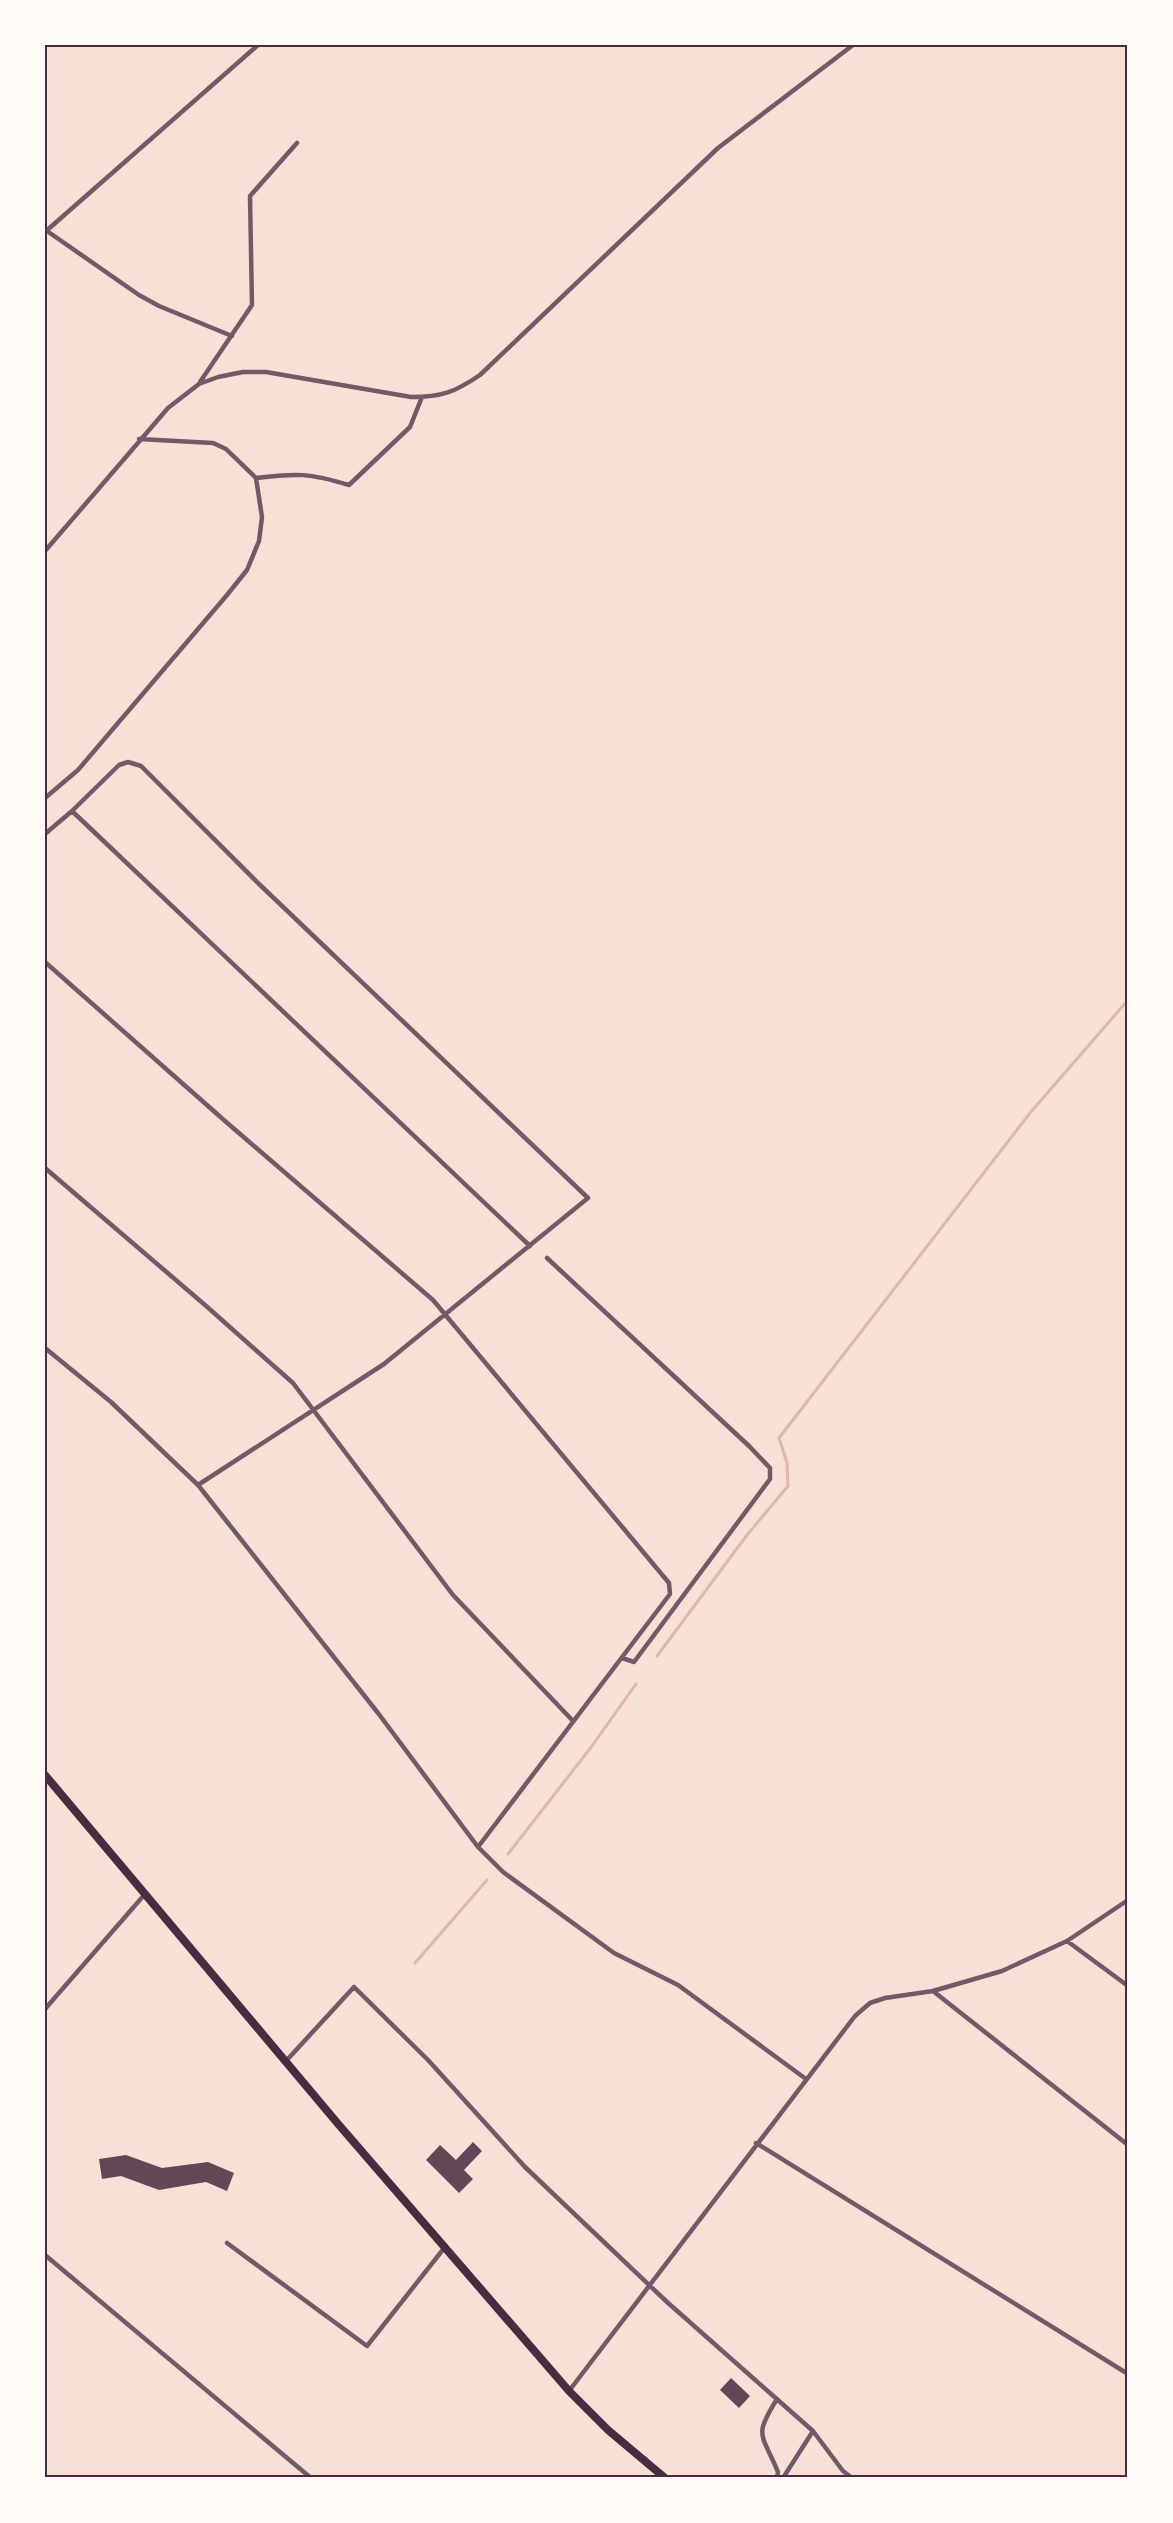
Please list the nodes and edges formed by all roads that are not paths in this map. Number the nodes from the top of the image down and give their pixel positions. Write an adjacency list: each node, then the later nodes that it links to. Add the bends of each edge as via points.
1 (258, 45): 4 (street)
2 (853, 45): 7 (street, via 718,148 480,375 457,390)
3 (297, 143): 5 (street, via 250,196 252,305)
4 (46, 232): 5 (street, via 139,295)
5 (232, 336): 6 (street)
6 (199, 384): 7 (street, via 243,372 266,372); 8 (street, via 168,408)
7 (422, 397): 9 (street, via 410,427 349,485 297,473)
8 (138, 440): 9 (street, via 213,443); 10 (street)
9 (256, 478): 11 (street, via 262,517 259,541 247,570 78,770)
10 (45, 551)
11 (45, 798)
12 (72, 811): 13 (street); 16 (street); 16 (street, via 119,765 128,762 141,766 588,1198)
13 (45, 834)
14 (45, 962): 18 (street)
15 (45, 1168): 20 (street, via 293,1383)
16 (530, 1246): 18 (street)
17 (547, 1258): 22 (street, via 749,1446 771,1473 634,1662)
18 (446, 1314): 20 (street, via 384,1364); 22 (street, via 669,1583 670,1594)
19 (45, 1348): 21 (street, via 111,1402)
20 (314, 1411): 21 (street); 23 (street, via 453,1595)
21 (198, 1485): 25 (street)
22 (622, 1658): 23 (street)
23 (573, 1721): 25 (street)
24 (45, 1775): 26 (main road)
25 (478, 1847): 33 (street, via 503,1872 614,1953 678,1985)
26 (145, 1894): 31 (street); 32 (main road)
27 (1128, 1900): 28 (street)
28 (1067, 1941): 29 (street); 30 (street, via 1002,1971)
29 (1128, 1986)
30 (933, 1991): 33 (street, via 870,2003 855,2016); 35 (street)
31 (45, 2009)
32 (286, 2061): 37 (main road); 39 (street, via 354,1987 428,2060 525,2167)
33 (806, 2079): 34 (street)
34 (756, 2143): 39 (street); 40 (street)
35 (1128, 2145)
36 (227, 2243): 37 (street, via 367,2346)
37 (445, 2247): 41 (main road)
38 (45, 2255): 44 (street)
39 (650, 2286): 41 (street); 42 (street)
40 (1128, 2374)
41 (569, 2391): 45 (main road)
42 (777, 2399): 43 (street); 46 (street, via 761,2429)
43 (813, 2431): 47 (street); 48 (street)
44 (311, 2478)
45 (666, 2478)
46 (777, 2478)
47 (783, 2478)
48 (852, 2478)

